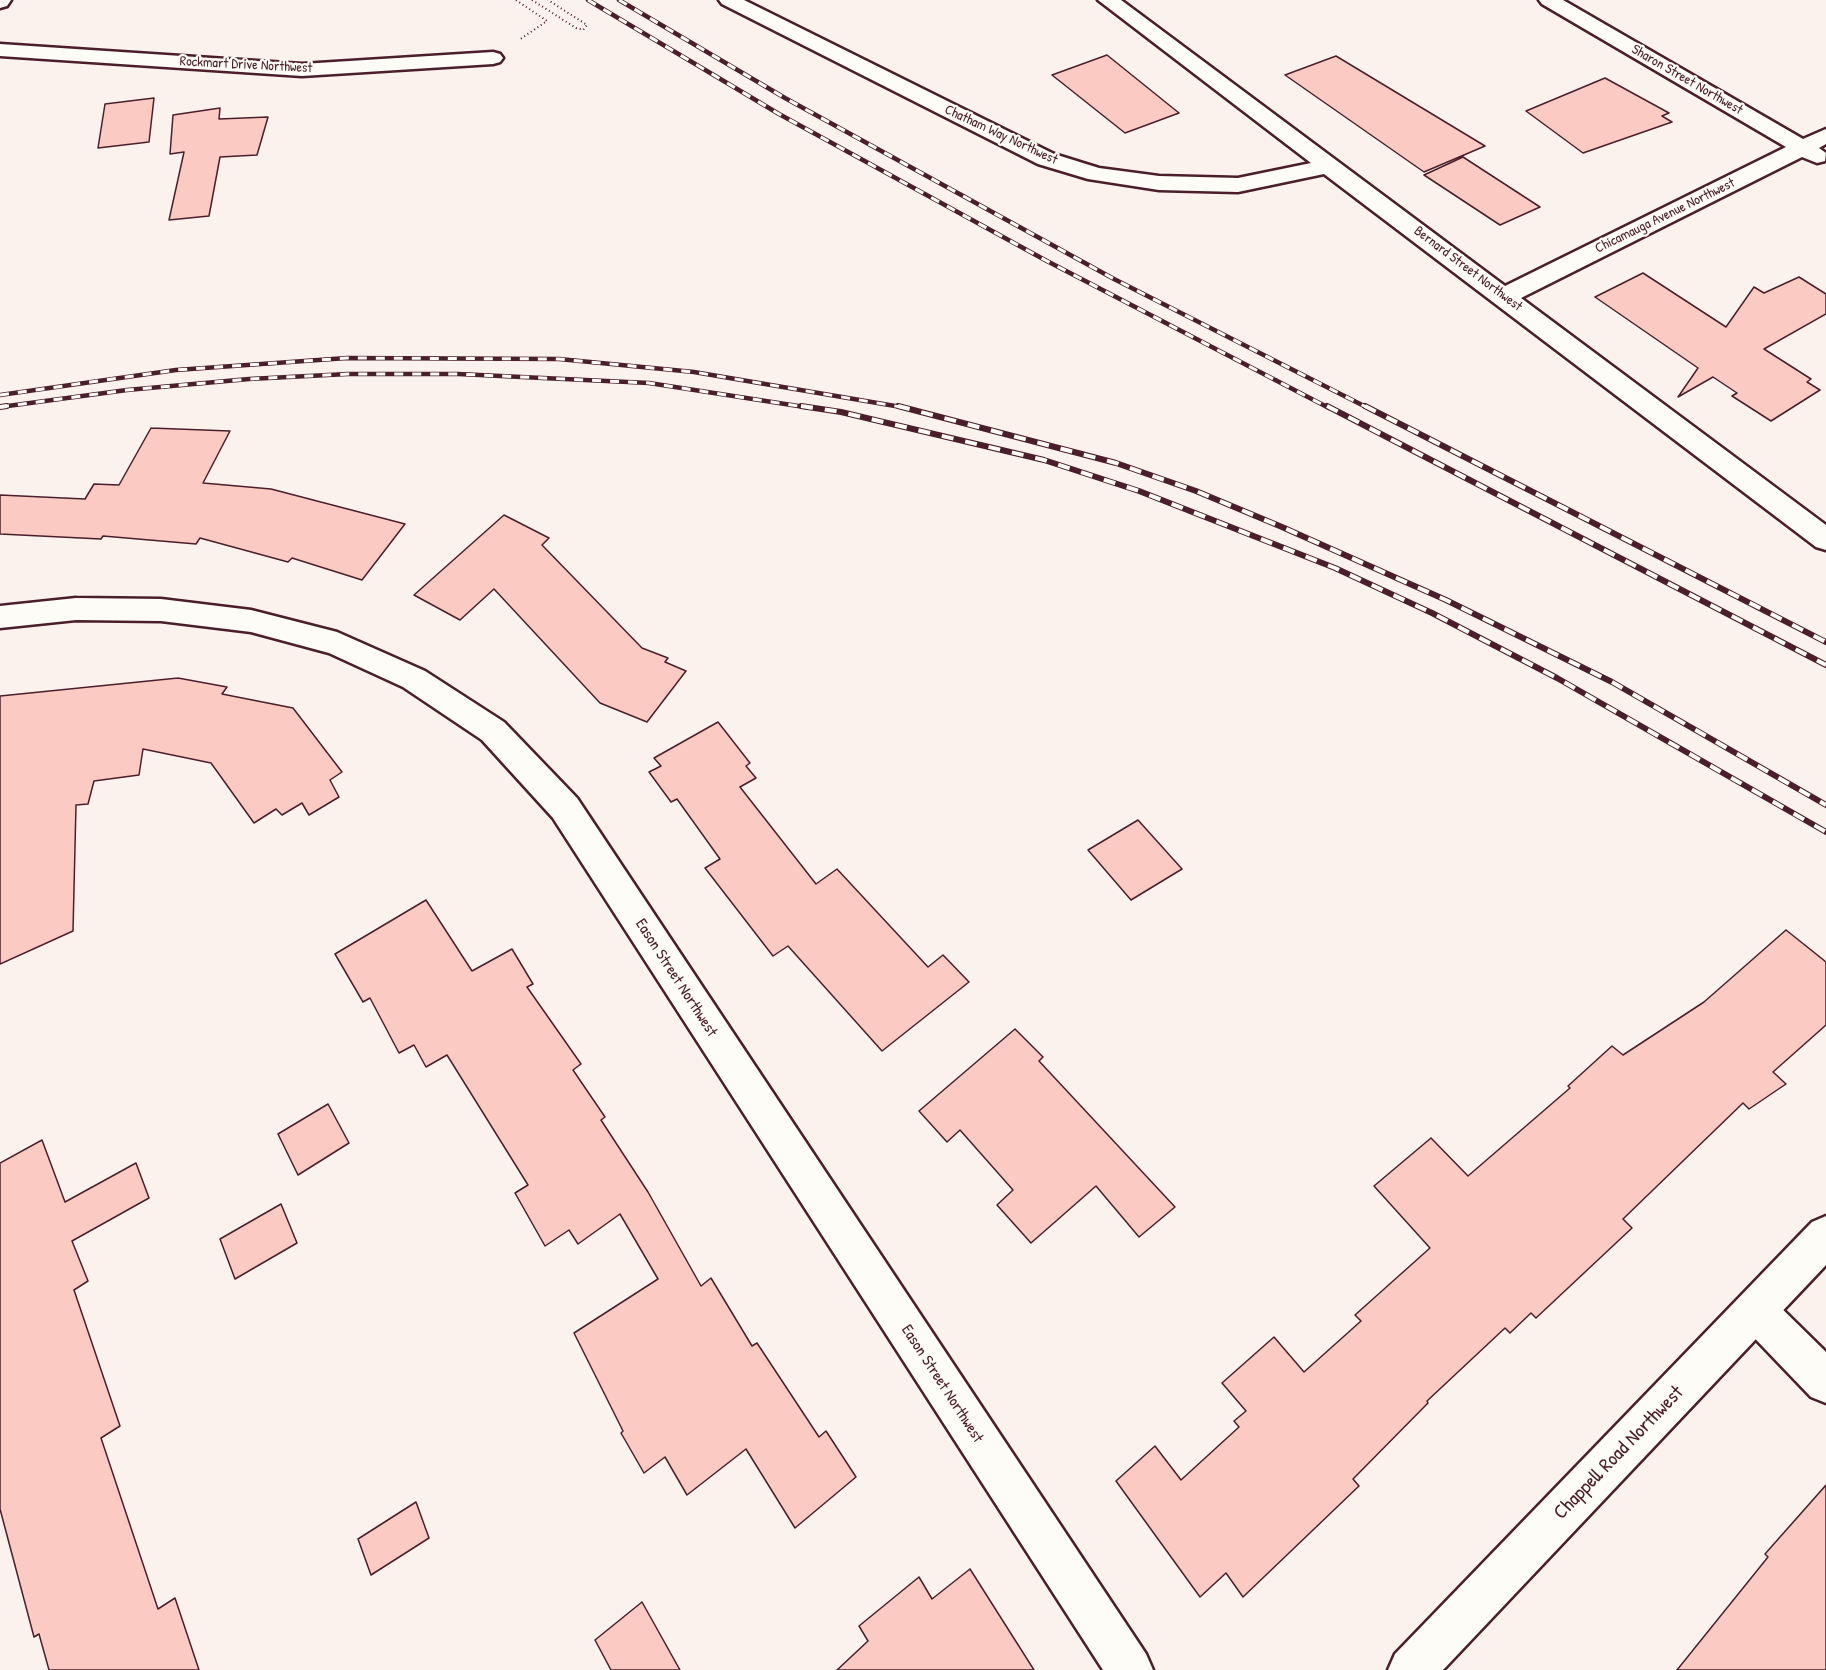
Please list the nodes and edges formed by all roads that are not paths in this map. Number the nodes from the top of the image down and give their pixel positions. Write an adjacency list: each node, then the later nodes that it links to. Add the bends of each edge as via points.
1 (729, 0): 9 (street, Chatham Way Northwest, via 1046,159 1096,174 1159,183 1238,184)
2 (1108, 0): 9 (street, Bernard Street Northwest)
3 (1549, 0): 7 (street, Sharon Street Northwest)
4 (0, 50): 5 (street, Rockmart Drive Northwest, via 302,70)
5 (493, 58)
6 (1826, 136): 7 (street, Chicamauga Avenue Northwest)
7 (1803, 148): 8 (street, Sharon Street Northwest); 10 (street, Chicamauga Avenue Northwest)
8 (1826, 161)
9 (1330, 166): 10 (street, Bernard Street Northwest)
10 (1505, 296): 11 (street, Bernard Street Northwest)
11 (1826, 540)
12 (0, 617): 16 (street, Eason Street Northwest, via 76,609 161,610 252,621 337,644 414,679 493,731 565,808)
13 (1826, 1236): 14 (street, Chappell Road Northwest)
14 (1756, 1311): 15 (street); 17 (street, Chappell Road Northwest)
15 (1826, 1382)
16 (1130, 1670)
17 (1411, 1670)

